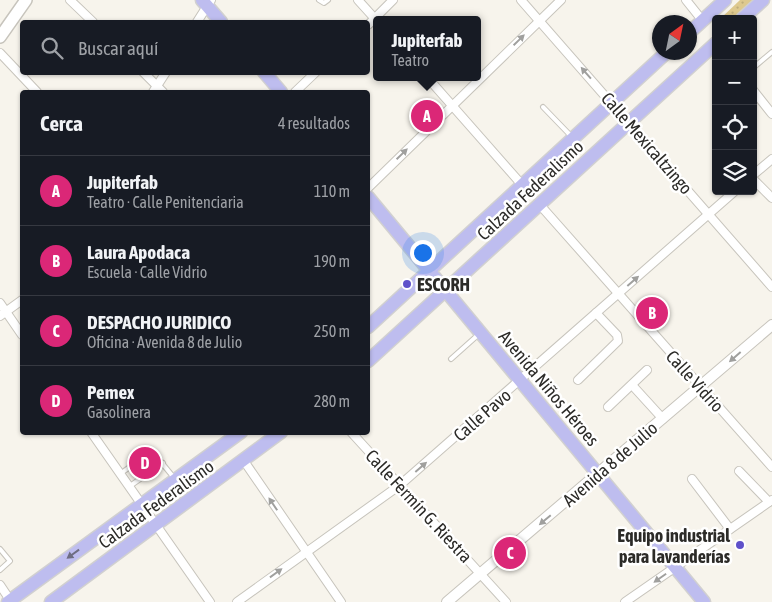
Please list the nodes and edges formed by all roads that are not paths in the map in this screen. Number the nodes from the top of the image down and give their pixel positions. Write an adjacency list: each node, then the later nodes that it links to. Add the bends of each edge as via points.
1 (26, 0): 22 (main road)
2 (70, 0): 16 (street)
3 (319, 0): 4 (lane, via 322,3)
4 (328, 0)
5 (358, 0): 14 (street)
6 (394, 0): 15 (street)
7 (521, 0): 19 (street, Calle Mexicaltzingo)
8 (561, 0): 19 (street)
9 (686, 0): 20 (street)
10 (724, 0): 20 (main road)
11 (763, 0): 13 (main road)
12 (207, 2): 17 (street); 18 (main road)
13 (746, 15)
14 (373, 16)
15 (379, 16)
16 (91, 20)
17 (198, 20)
18 (220, 20)
19 (539, 20): 34 (street, one-way to 19); 43 (street, Calle Mexicaltzingo, one-way to 19)
20 (702, 20): 21 (main road)
21 (697, 25)
22 (0, 38)
23 (712, 47): 47 (main road, Calzada Federalismo)
24 (772, 52): 27 (lane)
25 (0, 53): 28 (street)
26 (659, 60): 43 (main road, Calzada Federalismo)
27 (757, 65)
28 (20, 74)
29 (21, 75): 37 (street)
30 (145, 75): 38 (street)
31 (165, 75): 39 (street)
32 (267, 75): 40 (main road)
33 (313, 75): 41 (street)
34 (481, 77)
35 (431, 81): 44 (street)
36 (477, 81): 44 (street, one-way to 36)
37 (35, 90)
38 (157, 90)
39 (158, 90)
40 (279, 90)
41 (297, 90)
42 (757, 95): 46 (street)
43 (612, 104): 47 (street, Calle Mexicaltzingo); 48 (main road, Calzada Federalismo)
44 (452, 105): 52 (street, one-way to 44); 53 (street)
45 (543, 107): 48 (lane)
46 (772, 114)
47 (630, 123): 57 (main road, Calzada Federalismo); 58 (street, Calle Mexicaltzingo)
48 (574, 139): 53 (main road, Calzada Federalismo)
49 (772, 159): 50 (street)
50 (757, 173)
51 (757, 181): 55 (street)
52 (370, 186)
53 (524, 186): 59 (main road, Calzada Federalismo)
54 (731, 195): 58 (street, Calle Pavo)
55 (772, 198)
56 (370, 199): 59 (main road, Avenida Niños Héroes)
57 (540, 205): 61 (main road, Calzada Federalismo); 62 (street, Calle Vidrio)
58 (710, 214): 60 (street, Calle Mexicaltzingo); 62 (street, Calle Pavo, one-way to 58)
59 (429, 271): 61 (main road, Avenida Niños Héroes); 67 (main road, Calzada Federalismo)
60 (772, 287)
61 (446, 291): 70 (main road, Avenida Niños Héroes); 71 (main road, Calzada Federalismo)
62 (618, 294): 66 (street, Calle Pavo); 77 (street, Calle Vidrio)
63 (20, 301): 65 (street)
64 (0, 303): 65 (street)
65 (3, 314): 69 (street)
66 (596, 314): 74 (street, via 617,335 618,342); 75 (street, Calle Pavo)
67 (370, 325)
68 (772, 325): 77 (street, Avenida 8 de Julio, one-way to 77)
69 (20, 333)
70 (480, 333): 72 (lane); 75 (main road, Avenida Niños Héroes)
71 (370, 359)
72 (451, 359)
73 (647, 370): 76 (street)
74 (578, 380)
75 (521, 381): 89 (main road, Avenida Niños Héroes); 92 (street, Calle Pavo, one-way to 75)
76 (632, 385): 78 (street); 79 (street)
77 (700, 386): 79 (street, Avenida 8 de Julio); 86 (street, Calle Vidrio)
78 (608, 407)
79 (663, 419): 89 (street, Avenida 8 de Julio)
80 (93, 435): 88 (street)
81 (237, 435): 91 (main road, Calzada Federalismo)
82 (277, 435): 84 (main road, Calzada Federalismo)
83 (354, 435): 92 (street, Calle Fermín G. Riestra)
84 (244, 461): 96 (main road, Calzada Federalismo); 99 (street, one-way to 84)
85 (163, 463): 88 (lane, via 152,451); 91 (lane); 93 (lane)
86 (772, 467)
87 (739, 472): 94 (street)
88 (120, 474): 93 (street)
89 (598, 474): 100 (main road, Avenida Niños Héroes); 102 (street, Avenida 8 de Julio, one-way to 102)
90 (692, 479): 97 (street)
91 (176, 480): 95 (main road, Calzada Federalismo)
92 (400, 485): 99 (street, Calle Pavo); 102 (street, Calle Fermín G. Riestra)
93 (129, 487): 95 (street)
94 (770, 501): 97 (street)
95 (141, 505): 96 (street); 104 (main road, Calzada Federalismo, one-way to 104)
96 (155, 523): 105 (main road, Calzada Federalismo); 106 (street)
97 (730, 529): 100 (street)
98 (0, 549): 101 (lane, via 10,561)
99 (306, 552): 107 (street, Calle Pavo, one-way to 99); 108 (street)
100 (675, 567): 111 (street, one-way to 111); 112 (main road, Avenida Niños Héroes)
101 (0, 570)
102 (481, 574): 109 (street, Avenida 8 de Julio); 110 (street, Calle Fermín G. Riestra)
103 (0, 585): 104 (street)
104 (9, 601)
105 (51, 602)
106 (210, 602)
107 (237, 602)
108 (341, 602)
109 (447, 602)
110 (506, 602)
111 (625, 602)
112 (704, 602)

